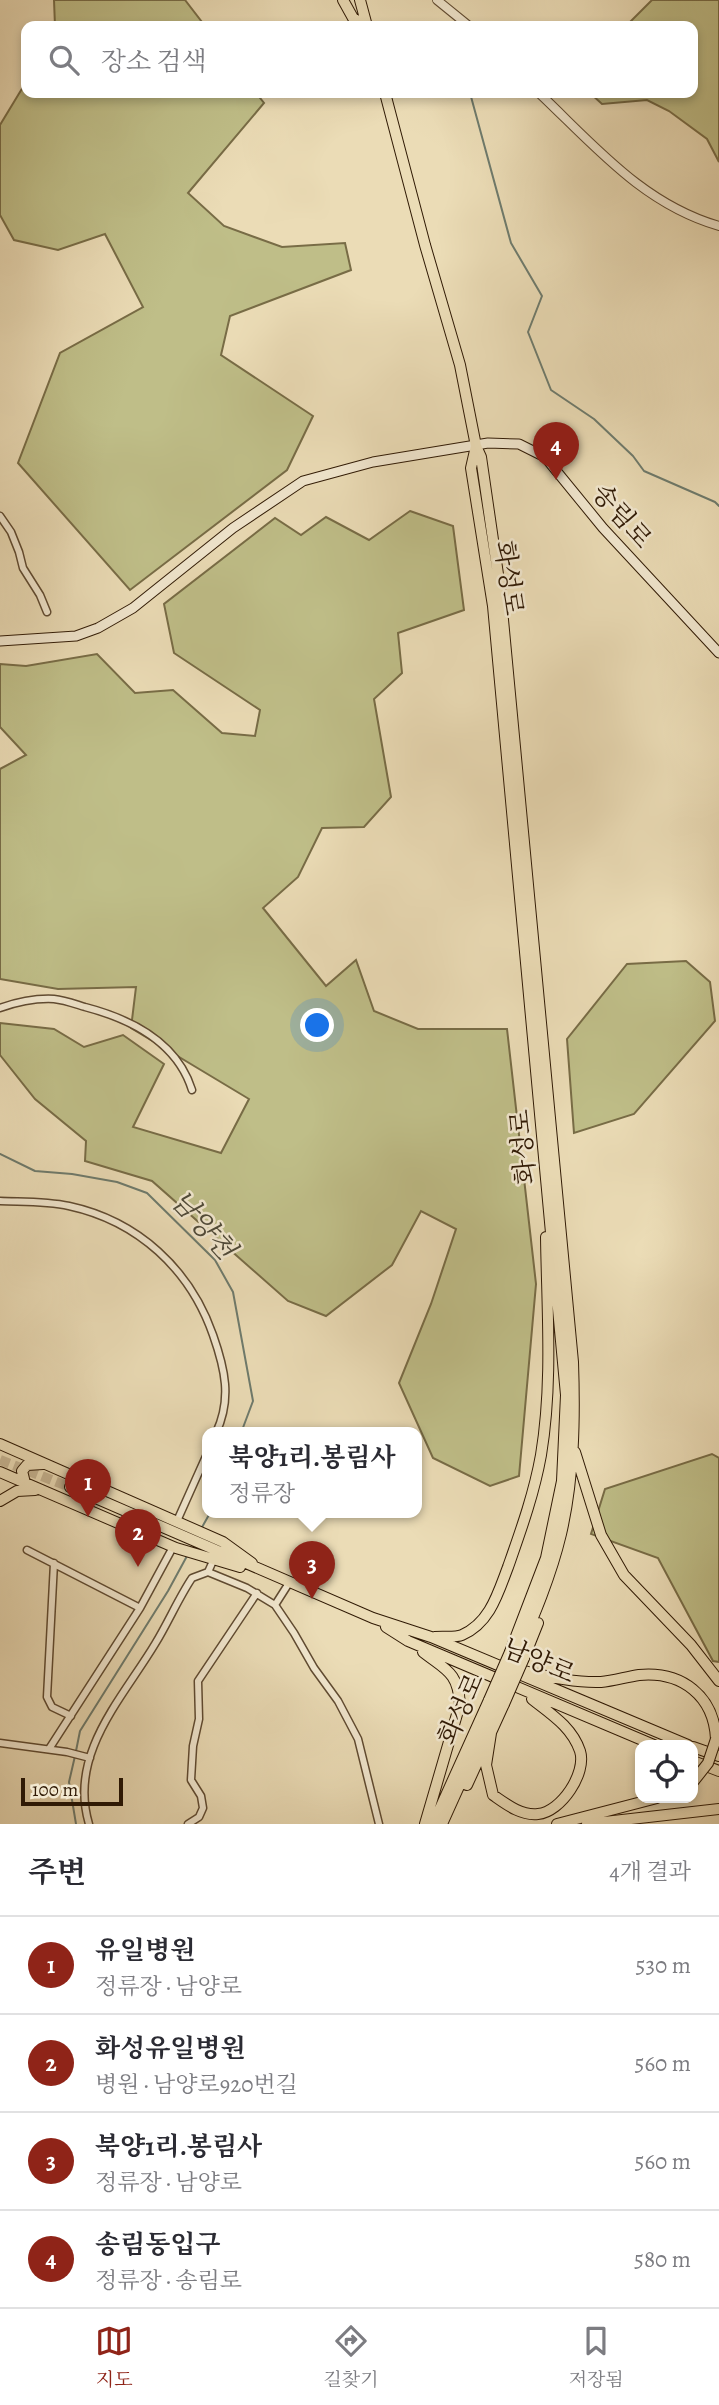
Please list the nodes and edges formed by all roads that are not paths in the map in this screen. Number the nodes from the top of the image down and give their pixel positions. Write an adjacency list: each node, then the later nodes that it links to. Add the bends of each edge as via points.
1 (343, 0): 4 (main road)
2 (360, 0): 5 (main road)
3 (437, 0): 6 (street)
4 (358, 21)
5 (366, 21)
6 (463, 21)
7 (385, 98): 10 (main road, 화성로, via 460,365)
8 (544, 98): 9 (street, via 641,188 694,219)
9 (719, 226)
10 (476, 446): 13 (main road, 송림로, via 373,462 303,481 233,528 133,608 98,628 76,636); 14 (main road, 송림로, via 519,444 545,457 603,528); 17 (main road, 화성로, via 471,468 493,606); 21 (main road, 화성로, via 500,588 522,808 573,1362)
11 (0, 516): 12 (street)
12 (47, 612)
13 (0, 641)
14 (719, 653)
15 (0, 1008): 16 (street, via 54,999 112,1014 155,1036 186,1071)
16 (192, 1090)
17 (542, 1122): 41 (main road, via 548,1363 541,1455 528,1513 493,1608 461,1636); 43 (main road, 화성로, via 566,1395 562,1481 546,1558)
18 (0, 1201): 19 (street, via 46,1202 90,1212 131,1231 170,1261 201,1305 222,1361 226,1400)
19 (218, 1427)
20 (0, 1444): 24 (main road)
21 (573, 1446): 43 (main road, 화성로, via 561,1534); 45 (main road, via 601,1535 624,1575)
22 (202, 1467): 29 (street)
23 (0, 1472): 25 (main road)
24 (67, 1472): 25 (main road, via 32,1463 22,1471); 29 (main road)
25 (25, 1483): 27 (main road)
26 (69, 1487): 32 (main road, 남양로, via 178,1536)
27 (50, 1493): 28 (main road, via 17,1491); 30 (main road)
28 (0, 1501)
29 (181, 1523): 35 (main road, via 223,1542)
30 (174, 1548): 32 (main road); 39 (street)
31 (27, 1550): 33 (street)
32 (209, 1556): 34 (street); 35 (main road, 남양로)
33 (54, 1563): 39 (street); 48 (street, via 47,1697 52,1707)
34 (208, 1572): 37 (street); 56 (street, via 188,1583 102,1725)
35 (269, 1574): 36 (main road, 남양로)
36 (289, 1583): 38 (street); 40 (main road, 남양로)
37 (257, 1593): 38 (street); 63 (street, via 198,1681 199,1719 191,1780 203,1808)
38 (275, 1605): 64 (street, via 358,1739)
39 (140, 1608): 48 (street)
40 (373, 1618): 41 (main road, 남양로); 42 (main road, 남양로)
41 (431, 1637): 44 (main road, 남양로)
42 (408, 1641): 46 (main road, 남양로); 65 (main road, via 451,1673 459,1686 460,1704)
43 (517, 1655): 47 (main road, 화성로, bridge); 47 (main road, bridge)
44 (487, 1662): 51 (main road, 남양로); 59 (main road, bridge, via 565,1681 601,1682 641,1675 668,1676 687,1685 706,1702 716,1728 708,1763)
45 (719, 1681)
46 (518, 1688): 49 (main road, via 563,1723 581,1753 576,1781 560,1804 538,1814 515,1811 494,1795 486,1765); 50 (main road, 남양로)
47 (497, 1702): 49 (main road); 66 (main road, 화성로); 67 (main road, 화성로)
48 (71, 1716): 53 (street)
49 (491, 1733): 68 (main road)
50 (642, 1740)
51 (676, 1740)
52 (0, 1743): 53 (street)
53 (48, 1749): 56 (street)
54 (698, 1749): 55 (main road)
55 (719, 1756)
56 (90, 1758): 62 (street, via 84,1802)
57 (698, 1763): 58 (main road)
58 (719, 1771)
59 (698, 1776)
60 (638, 1803): 69 (main road)
61 (719, 1809): 70 (main road)
62 (89, 1824)
63 (188, 1824)
64 (379, 1824)
65 (425, 1824)
66 (433, 1824)
67 (442, 1824)
68 (449, 1824)
69 (557, 1824)
70 (587, 1824)

